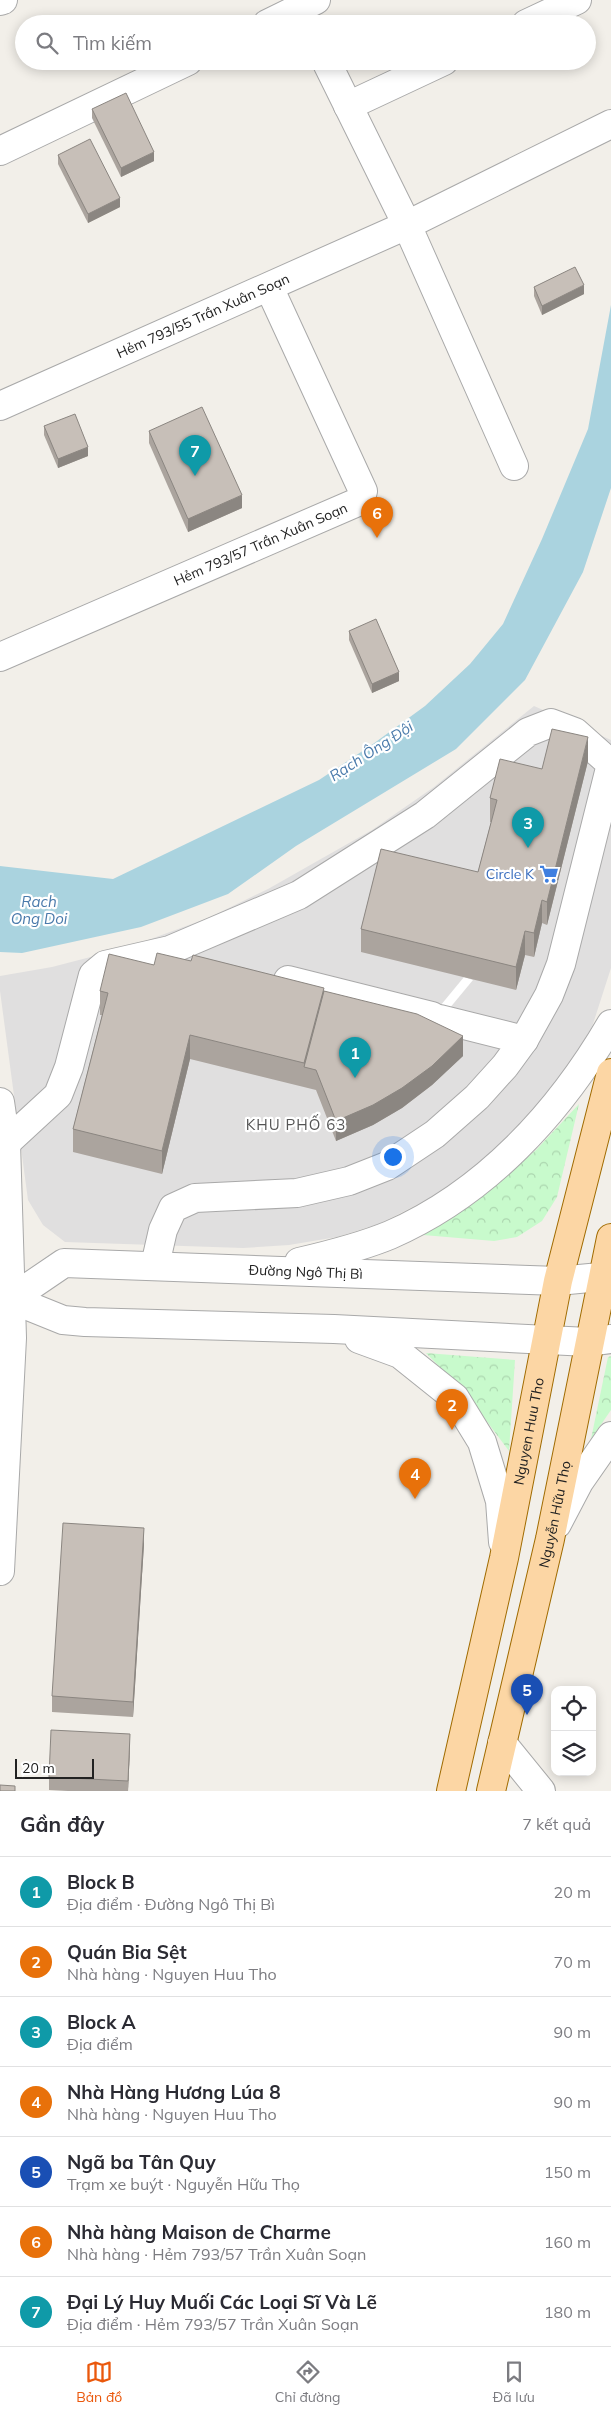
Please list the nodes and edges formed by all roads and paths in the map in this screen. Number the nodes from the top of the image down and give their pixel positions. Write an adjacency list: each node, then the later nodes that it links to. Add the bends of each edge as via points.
1 (577, 0): 4 (street)
2 (308, 11): 3 (street)
3 (295, 15)
4 (545, 15)
5 (169, 70): 10 (street)
6 (330, 70): 8 (street)
7 (425, 70): 8 (street)
8 (348, 106): 11 (street)
9 (611, 124): 11 (street, Hẻm 793/55 Trần Xuân Soạn)
10 (0, 151)
11 (407, 225): 12 (street, Hẻm 793/55 Trần Xuân Soạn); 14 (street)
12 (270, 287): 13 (street, Hẻm 793/55 Trần Xuân Soạn); 15 (street, Hẻm 793/57 Trần Xuân Soạn, via 363,490 360,501)
13 (0, 406)
14 (514, 466)
15 (0, 657)
16 (170, 950): 17 (street); 20 (street, via 299,895 425,815 528,732 551,723 575,732 611,764 561,964 549,995); 23 (street, via 105,965 92,975 69,1067 58,1095)
17 (209, 960)
18 (267, 974): 20 (street)
19 (611, 1024): 26 (street, via 579,1075 538,1127 492,1172 438,1208 390,1234 330,1254)
20 (524, 1040): 25 (street, via 477,1097 435,1134 386,1166 318,1189 195,1198 173,1208 163,1230)
21 (611, 1073): 28 (main road, Nguyen Huu Tho)
22 (0, 1102): 23 (street)
23 (6, 1143): 29 (street)
24 (611, 1238): 27 (main road, Nguyễn Hữu Thọ)
25 (155, 1265): 26 (street, Đường Ngô Thị Bì); 29 (street, Đường Ngô Thị Bì, via 64,1262)
26 (264, 1270): 28 (street, Đường Ngô Thị Bì)
27 (606, 1277): 28 (street, Đường Ngô Thị Bì); 32 (main road, Nguyễn Hữu Thọ)
28 (558, 1282): 31 (main road, Nguyen Huu Tho)
29 (6, 1299): 30 (street, via 63,1320); 34 (street, via 12,1338)
30 (334, 1330): 31 (street); 36 (street, via 400,1354 455,1398 482,1442 500,1501)
31 (546, 1340): 32 (street); 36 (main road, Nguyen Huu Tho)
32 (600, 1341): 35 (main road, Nguyễn Hữu Thọ)
33 (611, 1436): 35 (street, via 578,1482)
34 (2, 1516): 37 (street)
35 (550, 1539): 38 (main road, Nguyễn Hữu Thọ)
36 (504, 1558): 39 (main road, Nguyen Huu Tho)
37 (0, 1572)
38 (502, 1743): 40 (main road, Nguyễn Hữu Thọ); 41 (street)
39 (452, 1791)
40 (491, 1791)
41 (541, 1791)

